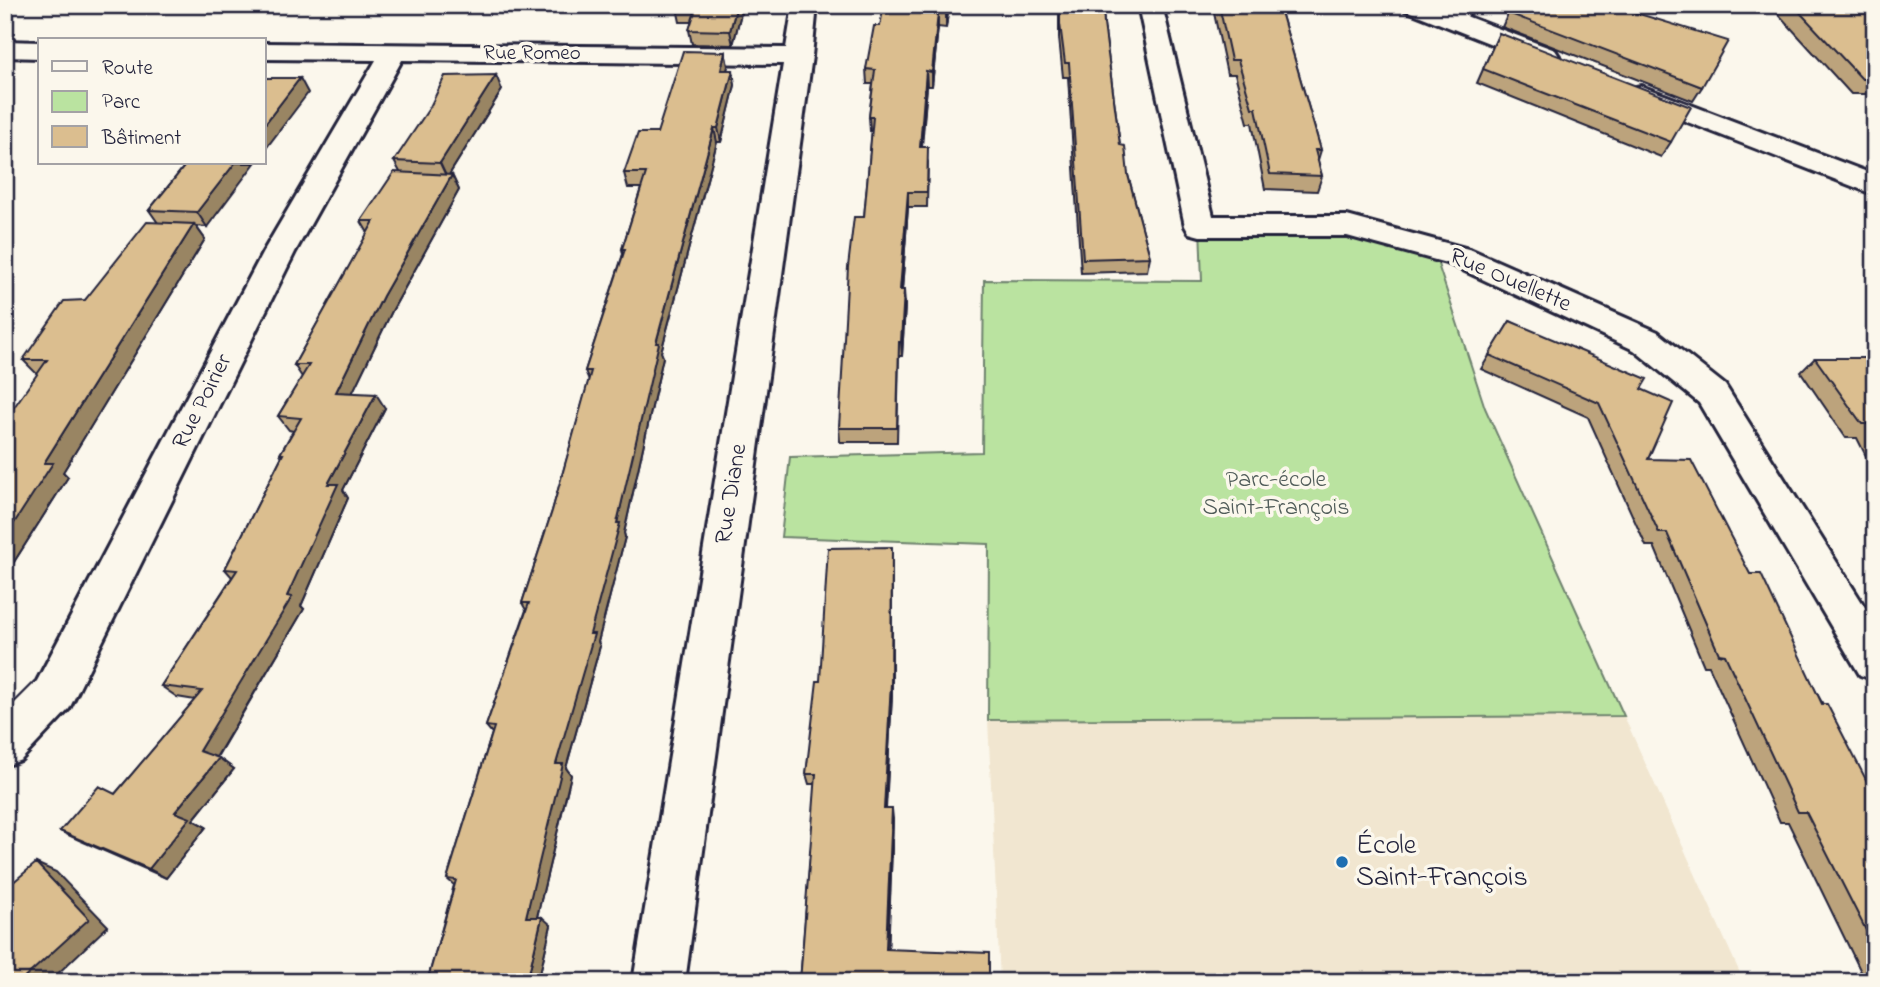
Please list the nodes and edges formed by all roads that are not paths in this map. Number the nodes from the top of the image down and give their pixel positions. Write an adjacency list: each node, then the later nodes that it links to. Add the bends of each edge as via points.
1 (805, 5): 9 (street, Rue Diane)
2 (1150, 5): 13 (street, Rue Ouellette, via 1200,226 1347,226 1461,257 1646,341 1712,394)
3 (1414, 5): 4 (street)
4 (1457, 13): 10 (street)
5 (5, 49): 6 (street)
6 (38, 50)
7 (266, 51): 8 (street, Rue Romeo)
8 (393, 52): 9 (street, Rue Romeo); 14 (street, Rue Poirier, via 279,252 53,695)
9 (799, 56): 15 (street, Rue Diane)
10 (1569, 65)
11 (1620, 86): 12 (street)
12 (1875, 186)
13 (1875, 661)
14 (5, 745)
15 (659, 982)

